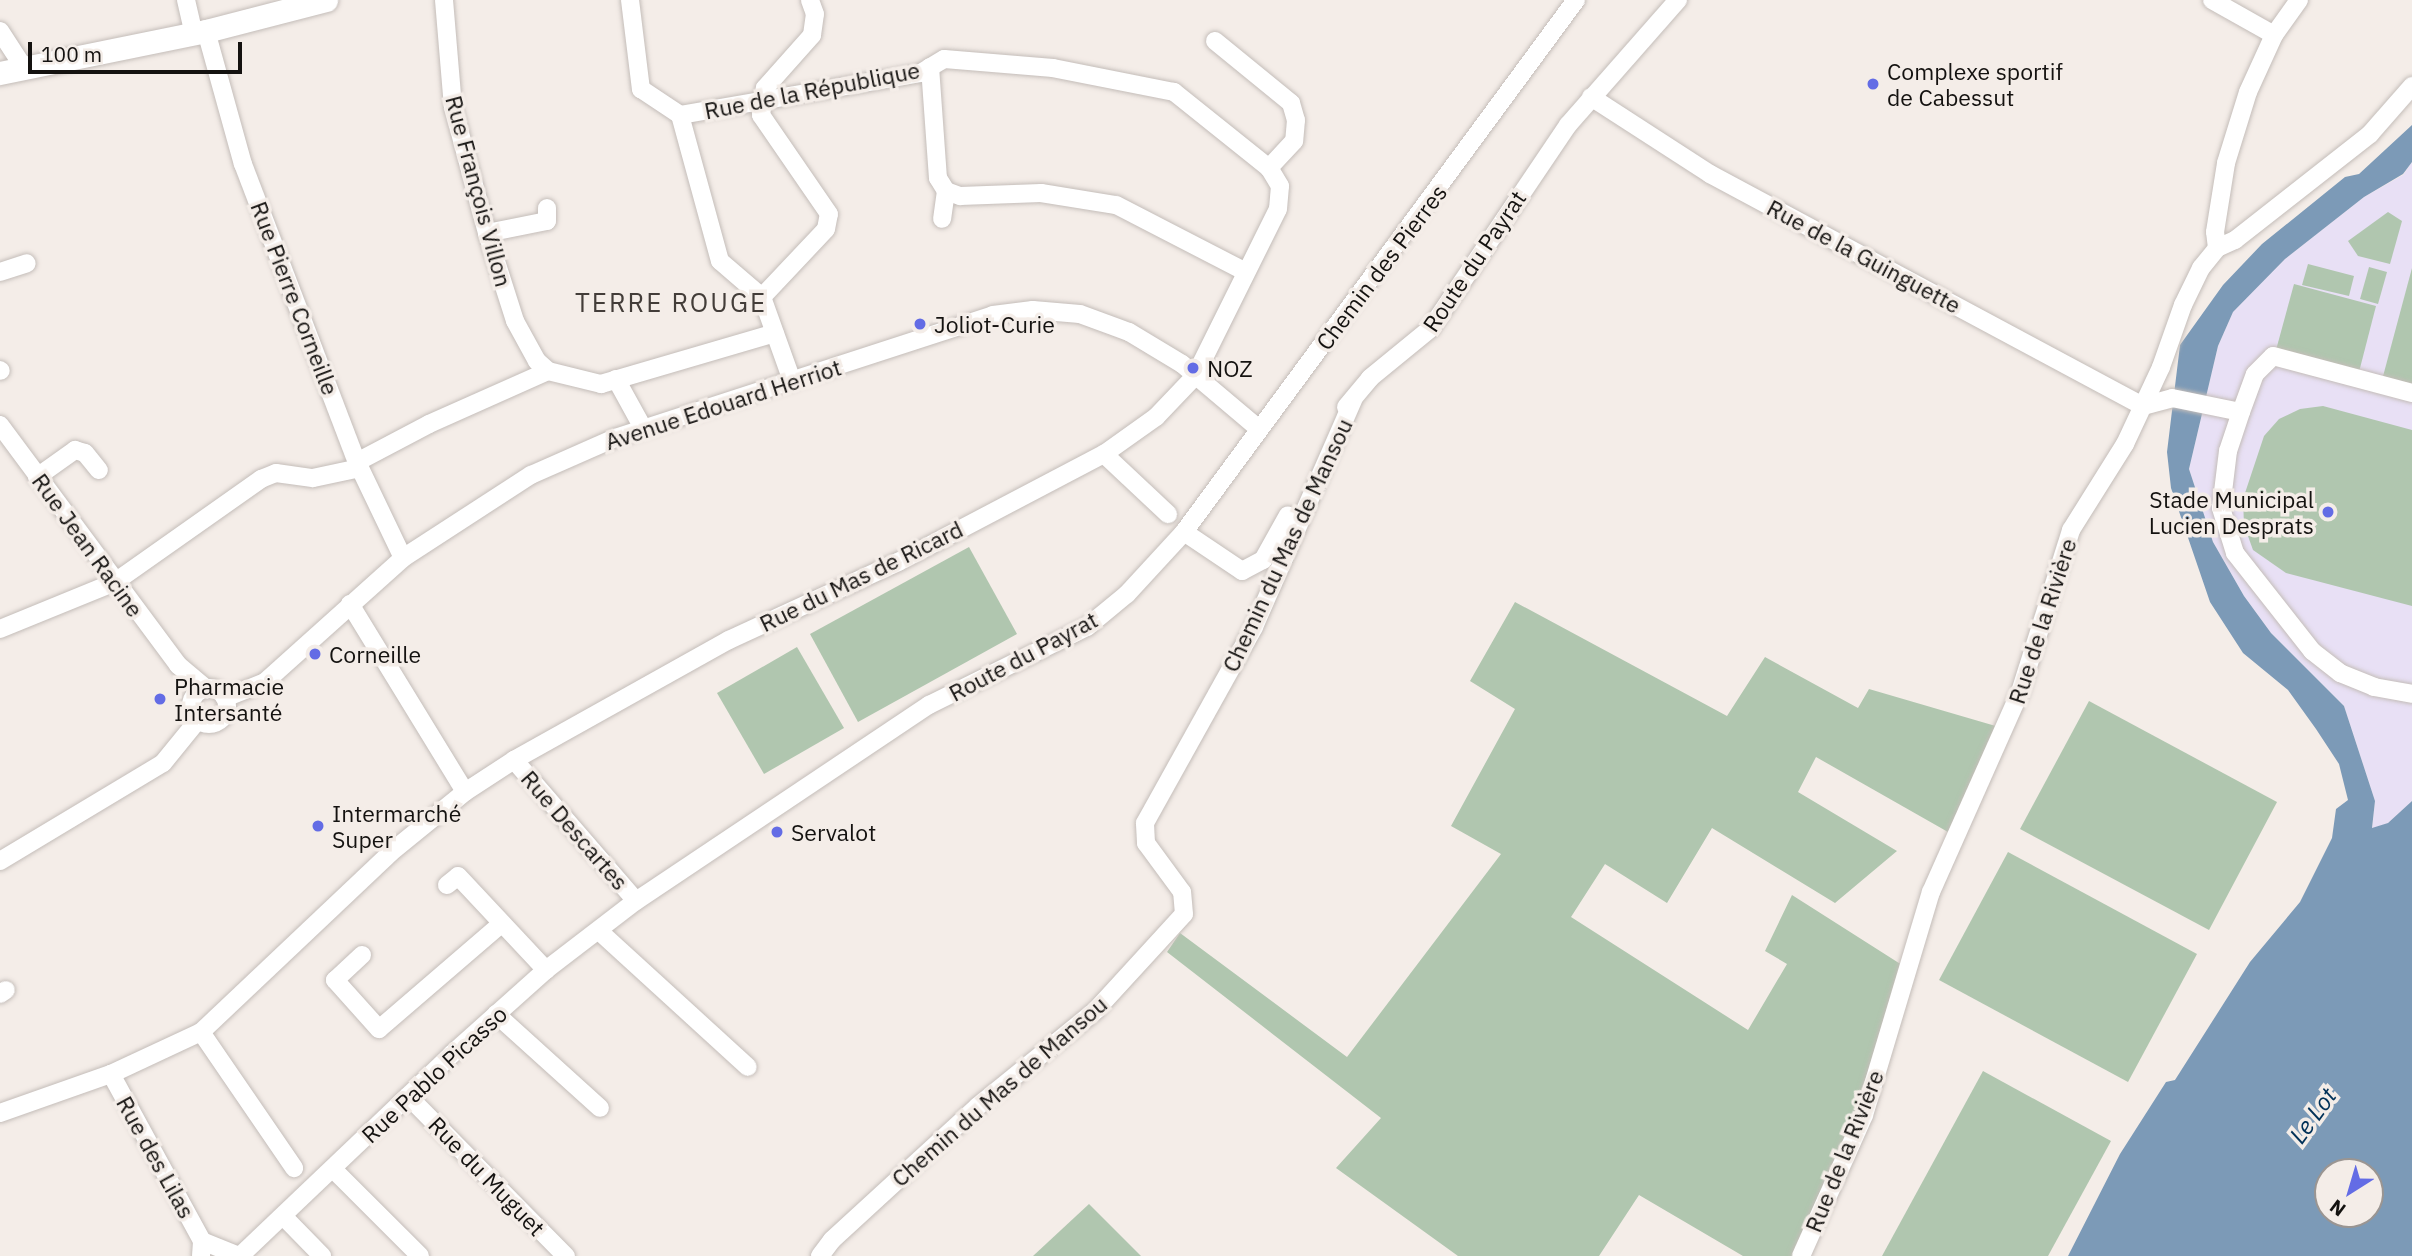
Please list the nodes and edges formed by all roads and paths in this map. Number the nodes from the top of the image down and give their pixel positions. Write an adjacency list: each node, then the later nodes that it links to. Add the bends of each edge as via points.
1 (186, 0): 11 (street, Rue Pierre Corneille)
2 (326, 0): 11 (main road)
3 (444, 0): 25 (street, Rue François Villon, via 453,107)
4 (630, 0): 20 (street, via 640,89)
5 (810, 0): 19 (street, via 815,14 811,35 765,88)
6 (1576, 0): 42 (street, Chemin des Pierres)
7 (1678, 0): 18 (street, Route du Payrat)
8 (2211, 0): 12 (street)
9 (2299, 0): 12 (street)
10 (0, 30): 15 (street)
11 (200, 32): 15 (main road); 44 (street, Rue Pierre Corneille, via 243,164)
12 (2274, 35): 26 (street, via 2248,92 2226,163 2215,232)
13 (1215, 41): 21 (street, via 1291,103 1296,120 1294,141)
14 (930, 67): 19 (street, Rue de la République); 21 (street, Rue de la République, via 944,59 1053,68 1174,92); 22 (street, via 938,178)
15 (24, 68): 16 (main road)
16 (0, 73)
17 (2410, 90): 26 (street, via 2370,134 2235,240)
18 (1591, 97): 37 (street, Route du Payrat, via 1508,209 1432,328 1370,378); 38 (street, Rue de la Guinguette, via 1710,174)
19 (761, 101): 20 (street, Rue de la République); 30 (street, via 761,115 829,214 826,229)
20 (680, 115): 30 (street, via 720,261)
21 (1269, 168): 29 (street, via 1280,186 1278,209)
22 (946, 191): 24 (street); 29 (street, via 960,196 1041,192 1116,205)
23 (547, 208): 25 (street, via 547,221)
24 (943, 219)
25 (487, 233): 32 (street, Rue François Villon, via 515,321 537,362)
26 (2217, 248): 38 (street, Rue de la Rivière, via 2183,305)
27 (27, 263): 28 (street)
28 (0, 272)
29 (1246, 272): 33 (street)
30 (762, 297): 31 (street)
31 (775, 333): 34 (street); 35 (street)
32 (548, 371): 34 (street, via 601,384); 44 (street, via 429,424)
33 (1195, 376): 35 (street, Avenue Edouard Herriot, via 1129,332 1080,314 1032,310 993,315); 42 (street, Avenue Edouard Herriot); 43 (street, Rue du Mas de Ricard, via 1156,417)
34 (616, 379): 41 (street)
35 (792, 381): 41 (street, Avenue Edouard Herriot)
36 (2412, 393): 39 (street, via 2273,356 2255,374)
37 (1353, 400): 48 (street, Route du Payrat, via 1337,416 1263,560 1242,571); 84 (street, Chemin du Mas de Mansou, via 1254,627 1145,823 1146,843 1182,892 1184,914 1096,1010 978,1105)
38 (2143, 406): 39 (street, via 2172,398); 85 (street, Rue de la Rivière, via 2125,444 2071,530 2020,692 1931,892 1864,1115)
39 (2241, 411): 55 (street, via 2228,451 2221,508 2235,553 2312,651 2340,673 2374,687)
40 (0, 425): 46 (street, Rue Jean Racine)
41 (643, 428): 49 (street, Avenue Edouard Herriot, via 531,475)
42 (1259, 429): 48 (street, Chemin des Pierres)
43 (1104, 454): 47 (street); 59 (street, Rue du Mas de Ricard, via 898,562 729,640)
44 (359, 465): 49 (street, Rue Pierre Corneille); 50 (street, via 313,478 276,473 261,479)
45 (99, 470): 46 (street, via 85,453 75,450)
46 (37, 477): 50 (street, Rue Jean Racine)
47 (1168, 514)
48 (1189, 537): 63 (street, Route du Payrat, via 1087,627 929,705)
49 (403, 558): 51 (street, Avenue Edouard Herriot)
50 (115, 582): 52 (street); 53 (street, Rue Jean Racine)
51 (351, 604): 56 (street, Avenue Edouard Herriot, via 265,682); 60 (street)
52 (0, 629)
53 (178, 665): 54 (street, Rue Jean Racine); 57 (street, Rue Jean Racine)
54 (207, 688): 56 (street); 57 (street)
55 (2412, 694)
56 (225, 698): 58 (street, via 222,718 207,724)
57 (192, 699): 58 (street)
58 (198, 720): 61 (street, via 163,763)
59 (514, 760): 60 (street, Rue du Mas de Ricard); 63 (street, Rue Descartes)
60 (465, 792): 69 (street, Rue du Mas de Ricard, via 390,853)
61 (0, 861)
62 (447, 885): 64 (street, via 458,876)
63 (636, 901): 65 (street, Rue Pablo Picasso)
64 (501, 924): 66 (street, via 379,1029 335,980); 67 (street)
65 (600, 932): 67 (street, Rue Pablo Picasso); 70 (street)
66 (362, 955)
67 (546, 970): 68 (street, Rue Pablo Picasso)
68 (496, 1014): 72 (street, Rue Pablo Picasso); 73 (street)
69 (201, 1032): 71 (street, Rue du Mas de Ricard); 75 (street)
70 (748, 1067)
71 (111, 1074): 74 (street, Rue du Mas de Ricard); 79 (street, Rue des Lilas)
72 (408, 1096): 76 (street, Rue Pablo Picasso); 83 (street, Rue du Muguet)
73 (600, 1108)
74 (0, 1113)
75 (294, 1168): 76 (street); 77 (street)
76 (328, 1173): 77 (street, Rue Pablo Picasso); 82 (street)
77 (301, 1199): 78 (street, Rue Pablo Picasso)
78 (283, 1216): 80 (street, Rue Pablo Picasso); 81 (street)
79 (202, 1248): 80 (street, Rue des Lilas)
80 (239, 1256)
81 (322, 1256)
82 (421, 1256)
83 (566, 1256)
84 (820, 1256)
85 (1801, 1256)

